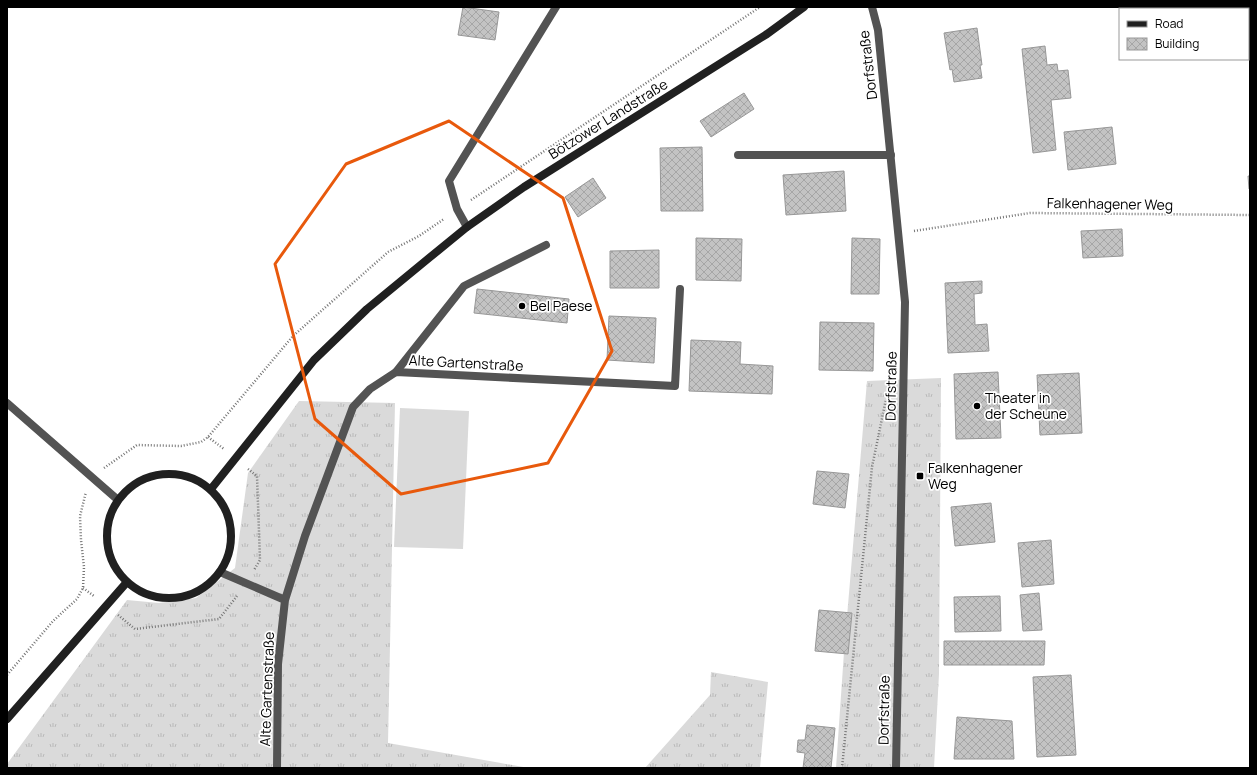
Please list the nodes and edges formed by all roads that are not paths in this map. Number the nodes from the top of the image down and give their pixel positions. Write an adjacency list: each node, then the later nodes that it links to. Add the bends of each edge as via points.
1 (556, 7): 6 (street, via 449,181 457,210)
2 (804, 7): 6 (main road, Bötzower Landstraße, via 767,34 524,187)
3 (872, 7): 5 (street, Dorfstraße, via 878,30)
4 (738, 155): 5 (street)
5 (891, 155): 18 (street, Dorfstraße, via 905,302)
6 (466, 227): 11 (main road, Bötzower Landstraße, via 367,309 314,360)
7 (546, 246): 9 (street, via 464,286)
8 (680, 289): 9 (street, Alte Gartenstraße, via 675,386)
9 (396, 372): 15 (street, Alte Gartenstraße, via 370,389 354,407 305,536)
10 (7, 402): 12 (street)
11 (211, 489): 12 (main road, via 198,480 169,473 140,480); 13 (main road, via 221,500 228,514 231,529 228,558)
12 (118, 500): 14 (main road, via 107,528 107,543 117,571)
13 (220, 572): 14 (main road, via 198,591 168,598 140,591); 15 (street)
14 (127, 582): 16 (main road)
15 (285, 600): 17 (street, Alte Gartenstraße, via 278,664)
16 (7, 718)
17 (277, 768)
18 (896, 768)

